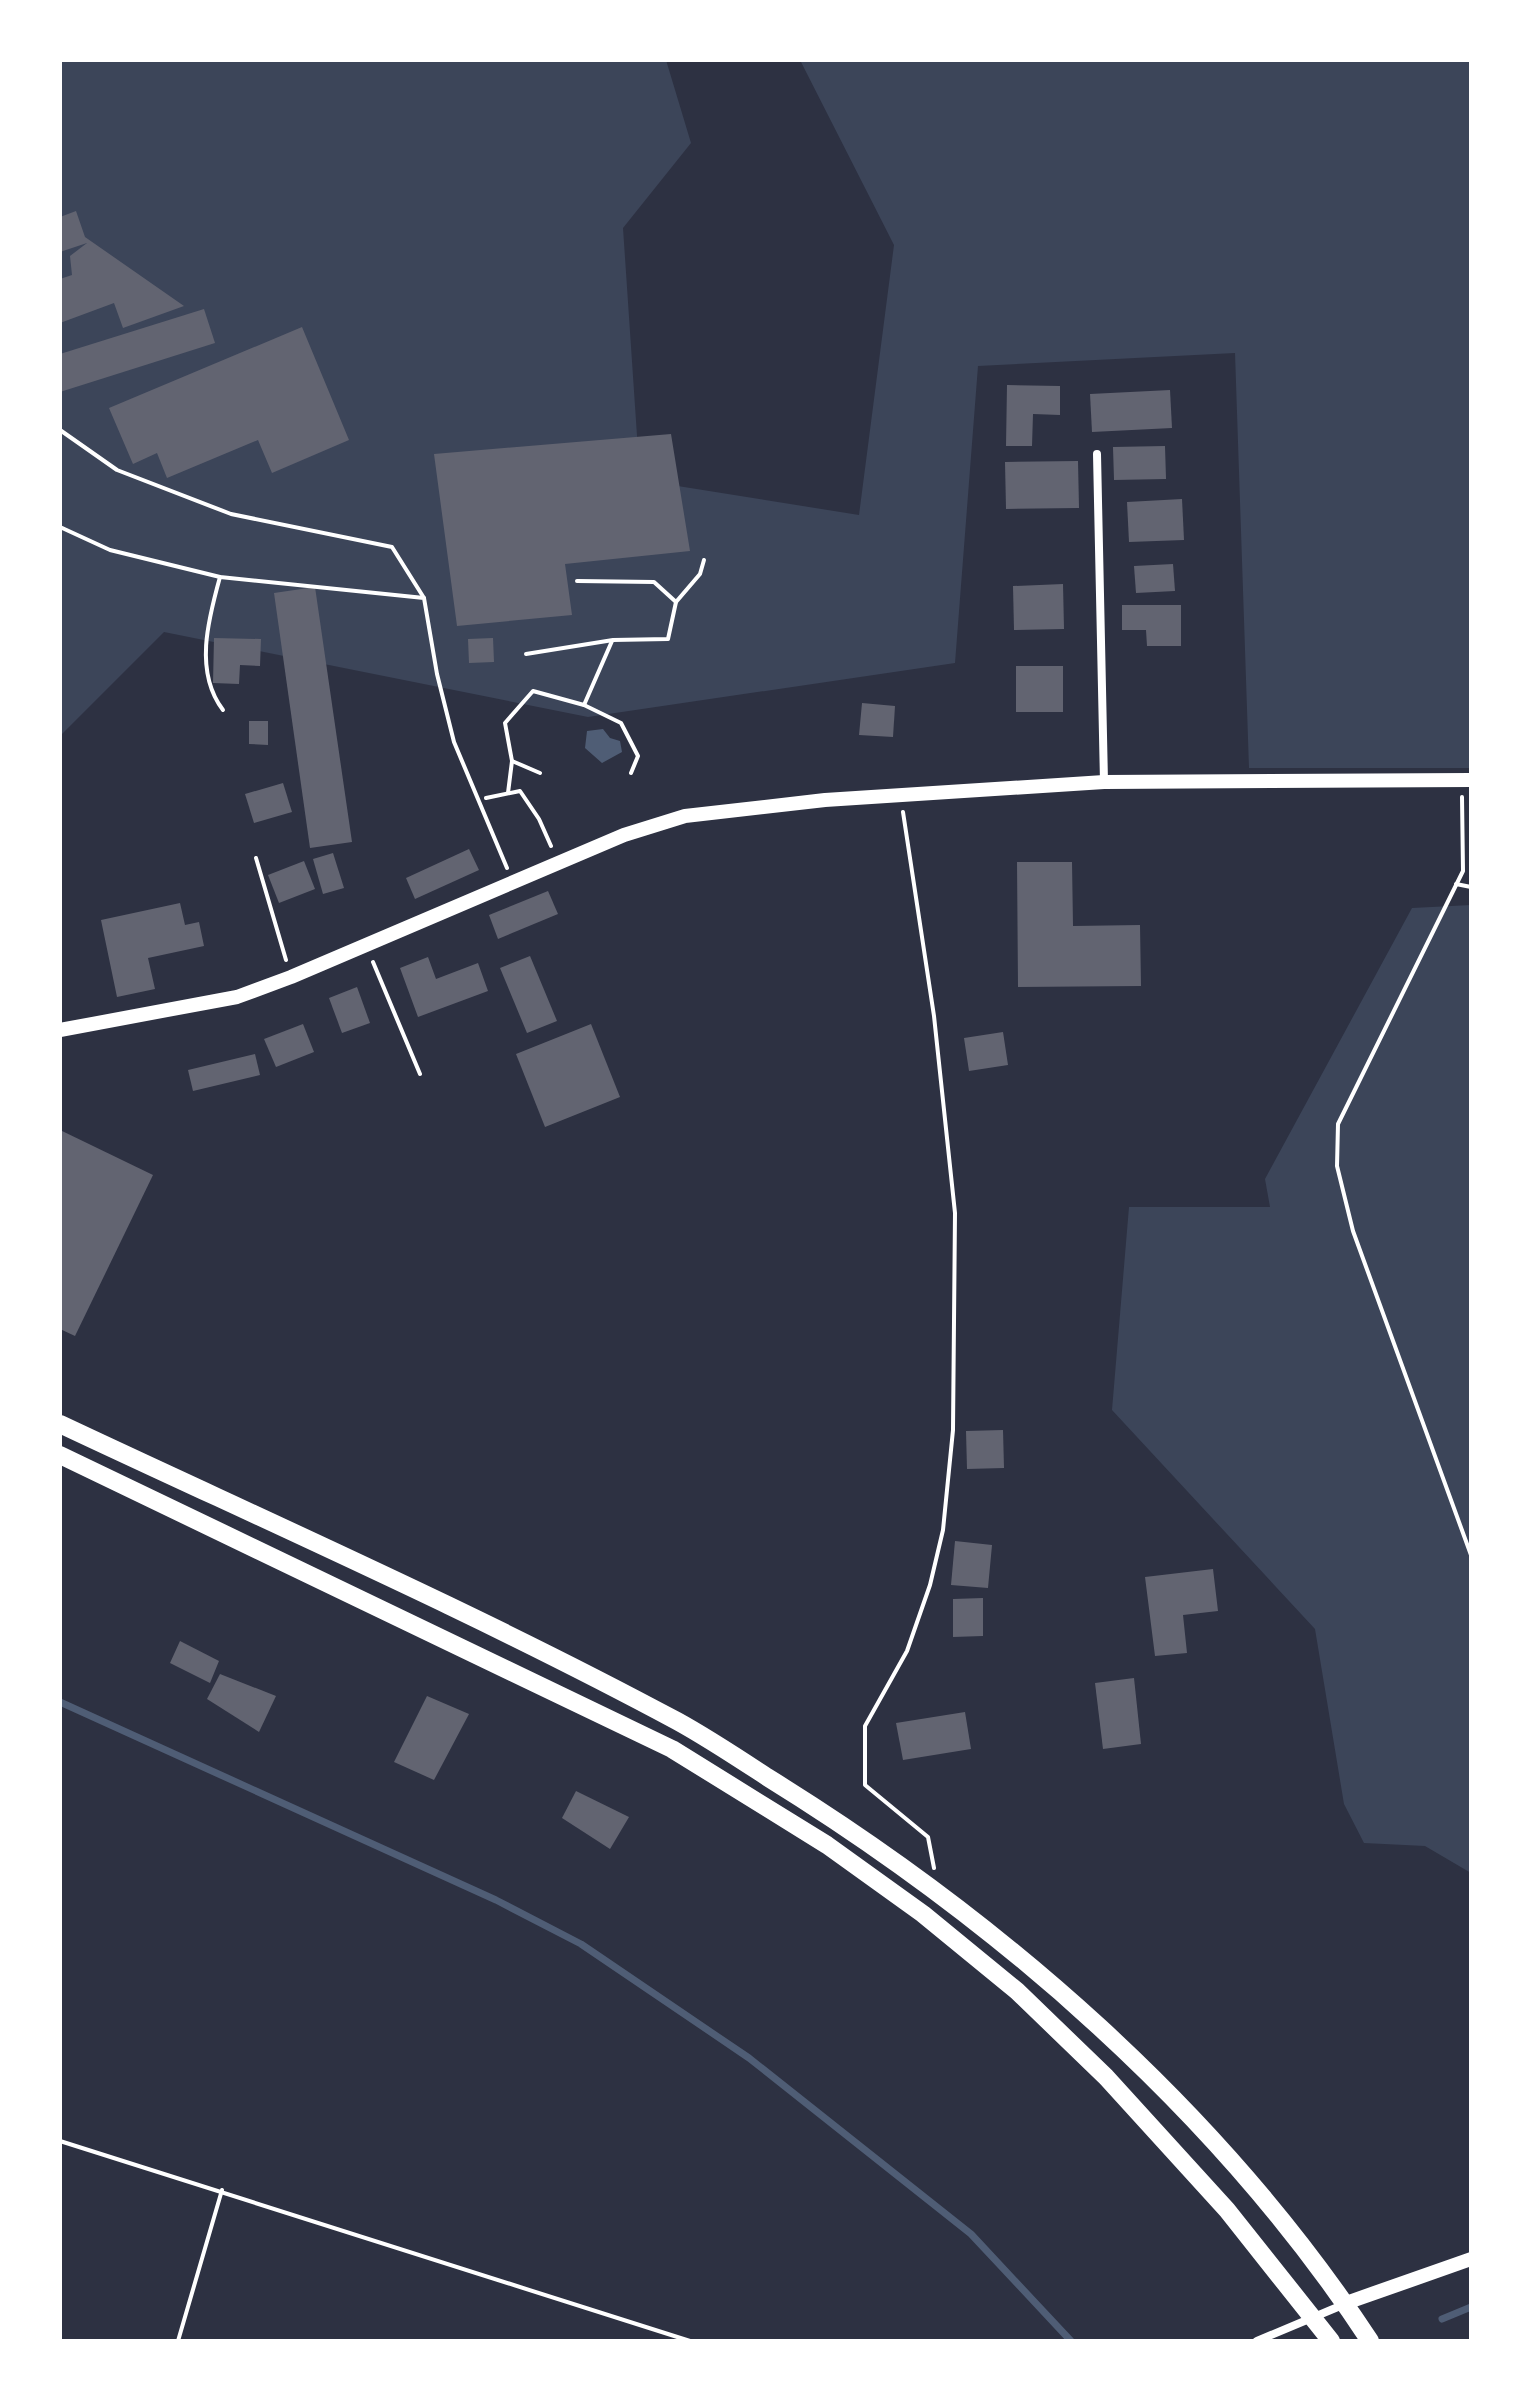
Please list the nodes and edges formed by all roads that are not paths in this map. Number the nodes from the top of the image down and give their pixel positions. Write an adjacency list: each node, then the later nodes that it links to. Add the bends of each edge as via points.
1 (1097, 454): 3 (street)
2 (1466, 779): 3 (street)
3 (1104, 782): 4 (street, via 901,794 685,816 624,835 237,997)
4 (60, 1030)
5 (60, 1424): 7 (highway)
6 (60, 1455): 8 (highway)
7 (316, 1544): 8 (highway); 10 (highway, via 680,1723 841,1823 934,1890 1035,1973 1193,2120)
8 (306, 1573): 11 (highway, via 672,1749 827,1845 923,1914 1017,1991 1106,2077)
9 (1471, 2259): 10 (street)
10 (1346, 2303): 11 (street); 14 (highway)
11 (1313, 2314): 12 (street); 13 (highway)
12 (1257, 2341)
13 (1331, 2341)
14 (1370, 2341)

